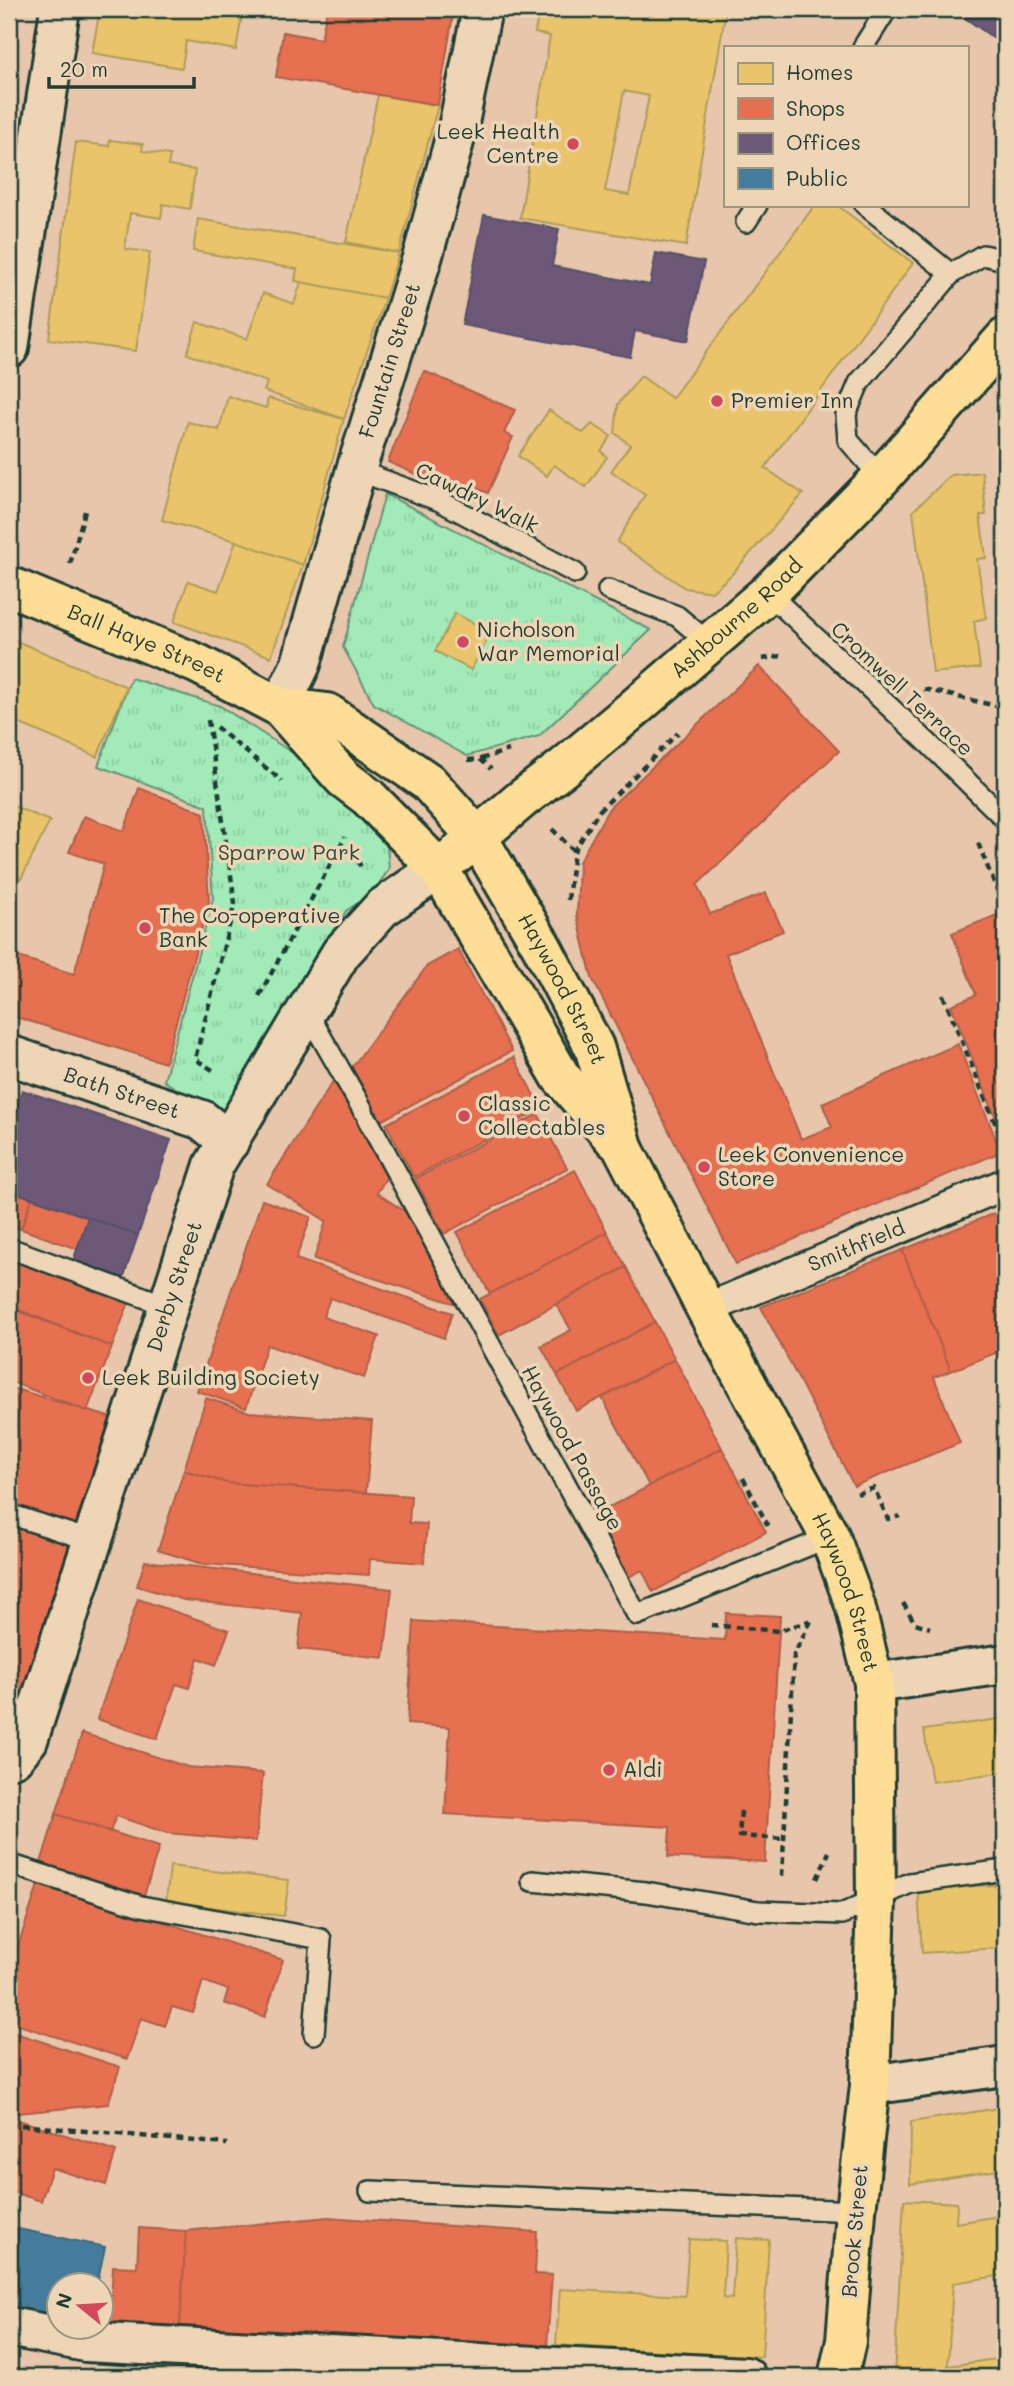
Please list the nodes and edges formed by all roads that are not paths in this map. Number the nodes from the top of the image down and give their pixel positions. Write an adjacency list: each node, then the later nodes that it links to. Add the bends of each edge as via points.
1 (61, 9): 11 (street)
2 (482, 9): 12 (street, Fountain Street, via 445,176)
3 (887, 9): 4 (lane)
4 (864, 46)
5 (756, 206): 7 (lane)
6 (866, 206): 9 (lane)
7 (746, 222)
8 (1005, 260): 9 (lane, via 983,255)
9 (951, 274): 13 (lane, via 859,383 846,414 848,440)
10 (1005, 338): 13 (highway, Ashbourne Road)
11 (9, 348)
12 (356, 470): 14 (lane, Cawdry Walk, via 440,501); 19 (street, Fountain Street, via 301,664)
13 (881, 478): 17 (highway, Ashbourne Road)
14 (575, 573)
15 (9, 586): 19 (highway, Ball Haye Street, via 198,664)
16 (608, 590): 18 (lane, via 677,616)
17 (768, 593): 18 (highway, Ashbourne Road); 20 (lane, Cromwell Terrace)
18 (710, 644): 21 (highway, Ashbourne Road)
19 (280, 707): 21 (highway, Ball Haye Street, via 327,713 428,782); 22 (highway, Ball Haye Street, via 343,778)
20 (1005, 819)
21 (478, 838): 22 (highway, Ashbourne Road); 26 (highway, Haywood Street, via 594,1047)
22 (439, 869): 23 (street, Derby Street, via 382,908 341,953); 26 (highway, Haywood Street, via 561,1077)
23 (306, 1010): 25 (street, Derby Street); 32 (lane, Haywood Passage, via 637,1615)
24 (9, 1055): 25 (street, Bath Street, via 202,1120)
25 (229, 1142): 29 (street, Derby Street, via 214,1165)
26 (624, 1150): 30 (highway, Haywood Street)
27 (1005, 1184): 30 (street, Smithfield)
28 (9, 1248): 29 (lane)
29 (168, 1306): 33 (street, Derby Street)
30 (706, 1309): 32 (highway, Haywood Street)
31 (9, 1514): 33 (lane)
32 (830, 1537): 35 (highway, Haywood Street, via 855,1605)
33 (92, 1541): 36 (street, Derby Street, via 28,1740)
34 (1005, 1664): 35 (street)
35 (874, 1683): 40 (highway, Haywood Street)
36 (9, 1759)
37 (9, 1864): 41 (lane, via 141,1906 321,1939)
38 (1005, 1870): 40 (lane, via 910,1883)
39 (532, 1881): 40 (lane, via 781,1912 842,1914)
40 (876, 1899): 43 (highway, Haywood Street)
41 (314, 2034)
42 (1005, 2066): 43 (street)
43 (870, 2085): 45 (highway, Brook Street)
44 (370, 2191): 45 (lane)
45 (856, 2211): 48 (highway, Brook Street, via 846,2341)
46 (9, 2327): 47 (street, via 86,2342)
47 (746, 2377)
48 (838, 2377)

